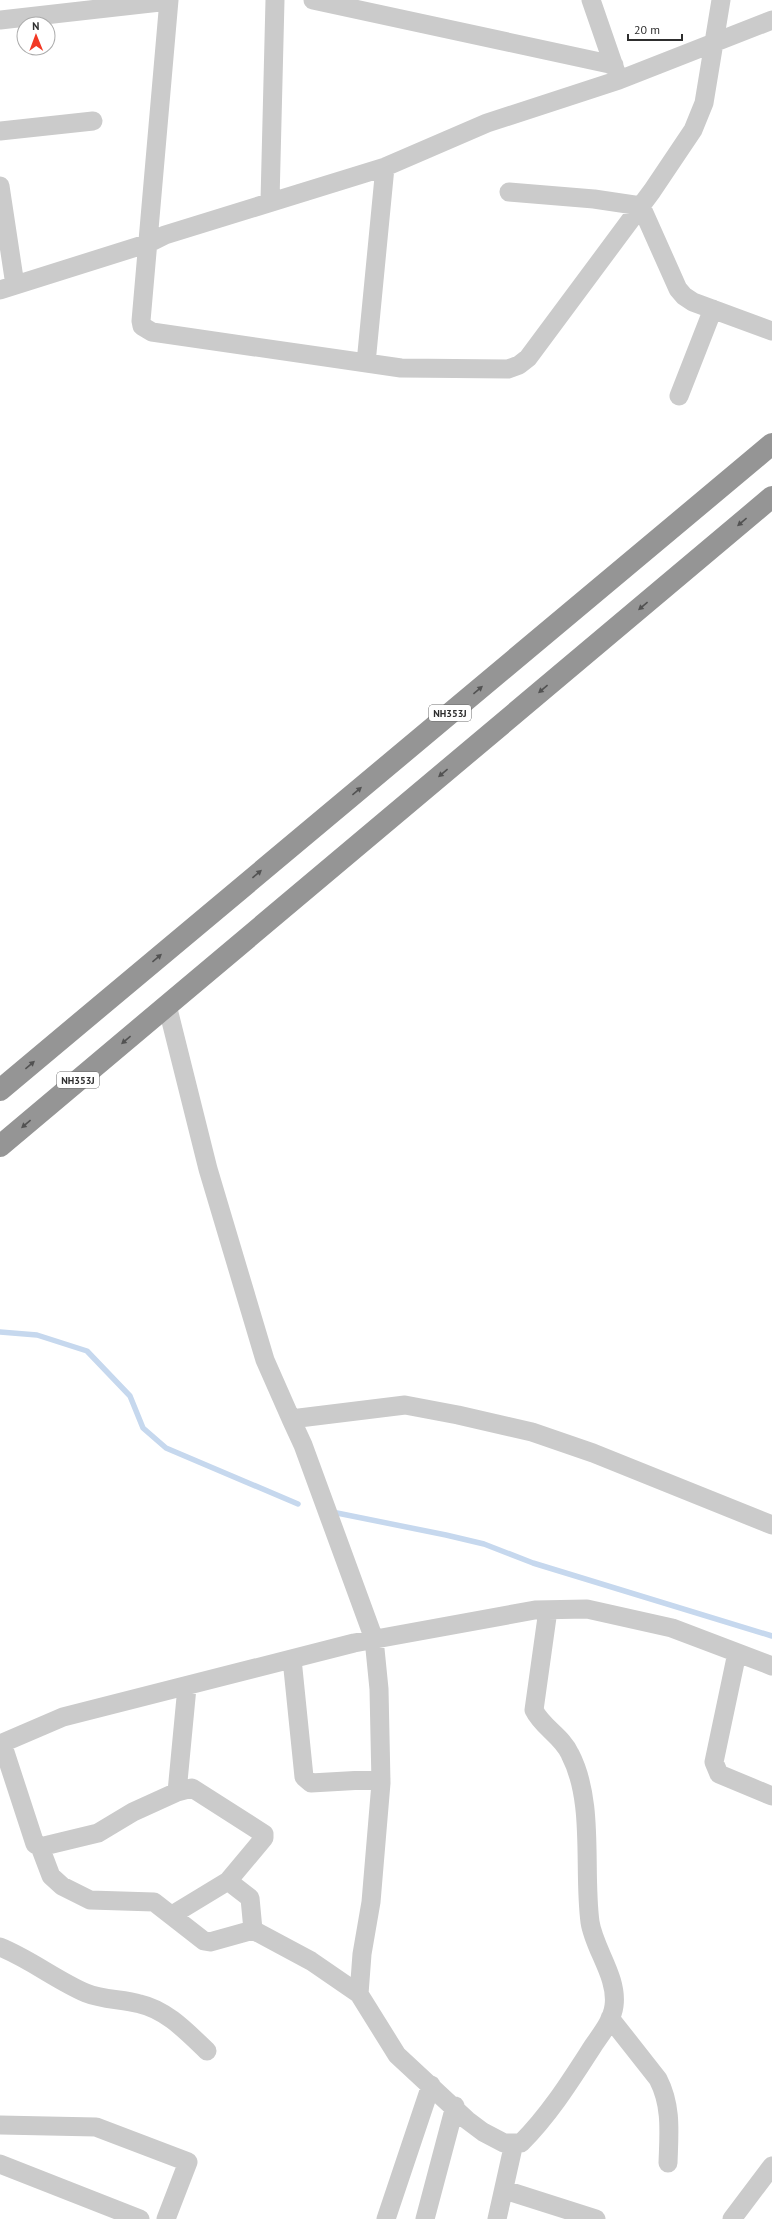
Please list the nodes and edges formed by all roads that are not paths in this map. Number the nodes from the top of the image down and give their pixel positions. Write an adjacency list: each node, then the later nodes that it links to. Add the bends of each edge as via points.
1 (275, 0): 15 (street)
2 (313, 0): 9 (street)
3 (591, 0): 9 (street)
4 (721, 0): 8 (street)
5 (169, 1): 6 (street); 17 (street)
6 (0, 20)
7 (772, 20): 8 (street)
8 (713, 43): 9 (street); 16 (street, via 704,103 699,117)
9 (616, 72): 12 (street, via 486,123)
10 (93, 121): 11 (street)
11 (0, 131)
12 (385, 167): 15 (street); 21 (street)
13 (0, 186): 18 (street)
14 (509, 192): 16 (street, via 594,199)
15 (270, 201): 17 (street, via 165,235)
16 (641, 206): 19 (street, via 678,290 693,302); 21 (street, via 528,358 519,365 508,369 436,370)
17 (149, 243): 18 (street); 21 (street, via 141,321 146,330)
18 (8, 287)
19 (713, 309): 20 (street); 22 (street)
20 (772, 331)
21 (366, 363)
22 (679, 396)
23 (772, 444): 26 (highway, NH353J, one-way to 23)
24 (772, 497): 25 (highway, NH353J, one-way to 25)
25 (161, 1010): 27 (highway, NH353J, one-way to 27); 28 (street, via 265,1360)
26 (0, 1090)
27 (0, 1146)
28 (291, 1419): 29 (street, via 405,1405 458,1415 532,1432 593,1453); 31 (street, via 303,1445)
29 (772, 1525)
30 (548, 1610): 31 (street, via 535,1610); 32 (street, via 587,1609 672,1628); 46 (street, via 534,1710 570,1753 580,1784 584,1807 590,1922 613,1991 614,2005)
31 (374, 1639): 33 (street); 37 (street, via 381,1715)
32 (738, 1653): 34 (street); 39 (street, via 714,1762 719,1774)
33 (292, 1659): 35 (street); 37 (street, via 306,1780 311,1783)
34 (772, 1666)
35 (186, 1687): 36 (street, via 63,1717); 38 (street)
36 (1, 1744): 40 (street, via 35,1844)
37 (381, 1779): 45 (street, via 371,1902 362,1954)
38 (177, 1792): 40 (street, via 133,1812 98,1833); 41 (street, via 192,1788 264,1834 264,1838)
39 (772, 1796)
40 (40, 1847): 42 (street, via 51,1876 62,1886 85,1898 147,1900)
41 (228, 1881): 42 (street); 43 (street, via 250,1898)
42 (172, 1915): 43 (street, via 204,1941 210,1942)
43 (253, 1930): 45 (street, via 311,1961)
44 (0, 1947): 47 (street, via 18,1954 86,1993 143,2004 157,2011 176,2022)
45 (359, 1994): 48 (street, via 397,2055)
46 (610, 2018): 51 (street, via 539,2125 521,2143); 52 (street, via 664,2090 669,2111)
47 (207, 2051)
48 (431, 2085): 49 (street); 58 (street)
49 (455, 2106): 51 (street, via 483,2132 504,2143); 59 (street)
50 (0, 2125): 57 (street, via 96,2127 188,2162)
51 (514, 2143): 55 (street)
52 (668, 2163)
53 (0, 2164): 56 (street)
54 (772, 2166): 62 (street)
55 (505, 2190): 60 (street); 61 (street)
56 (140, 2219)
57 (166, 2219)
58 (386, 2219)
59 (425, 2219)
60 (497, 2219)
61 (596, 2219)
62 (732, 2219)

